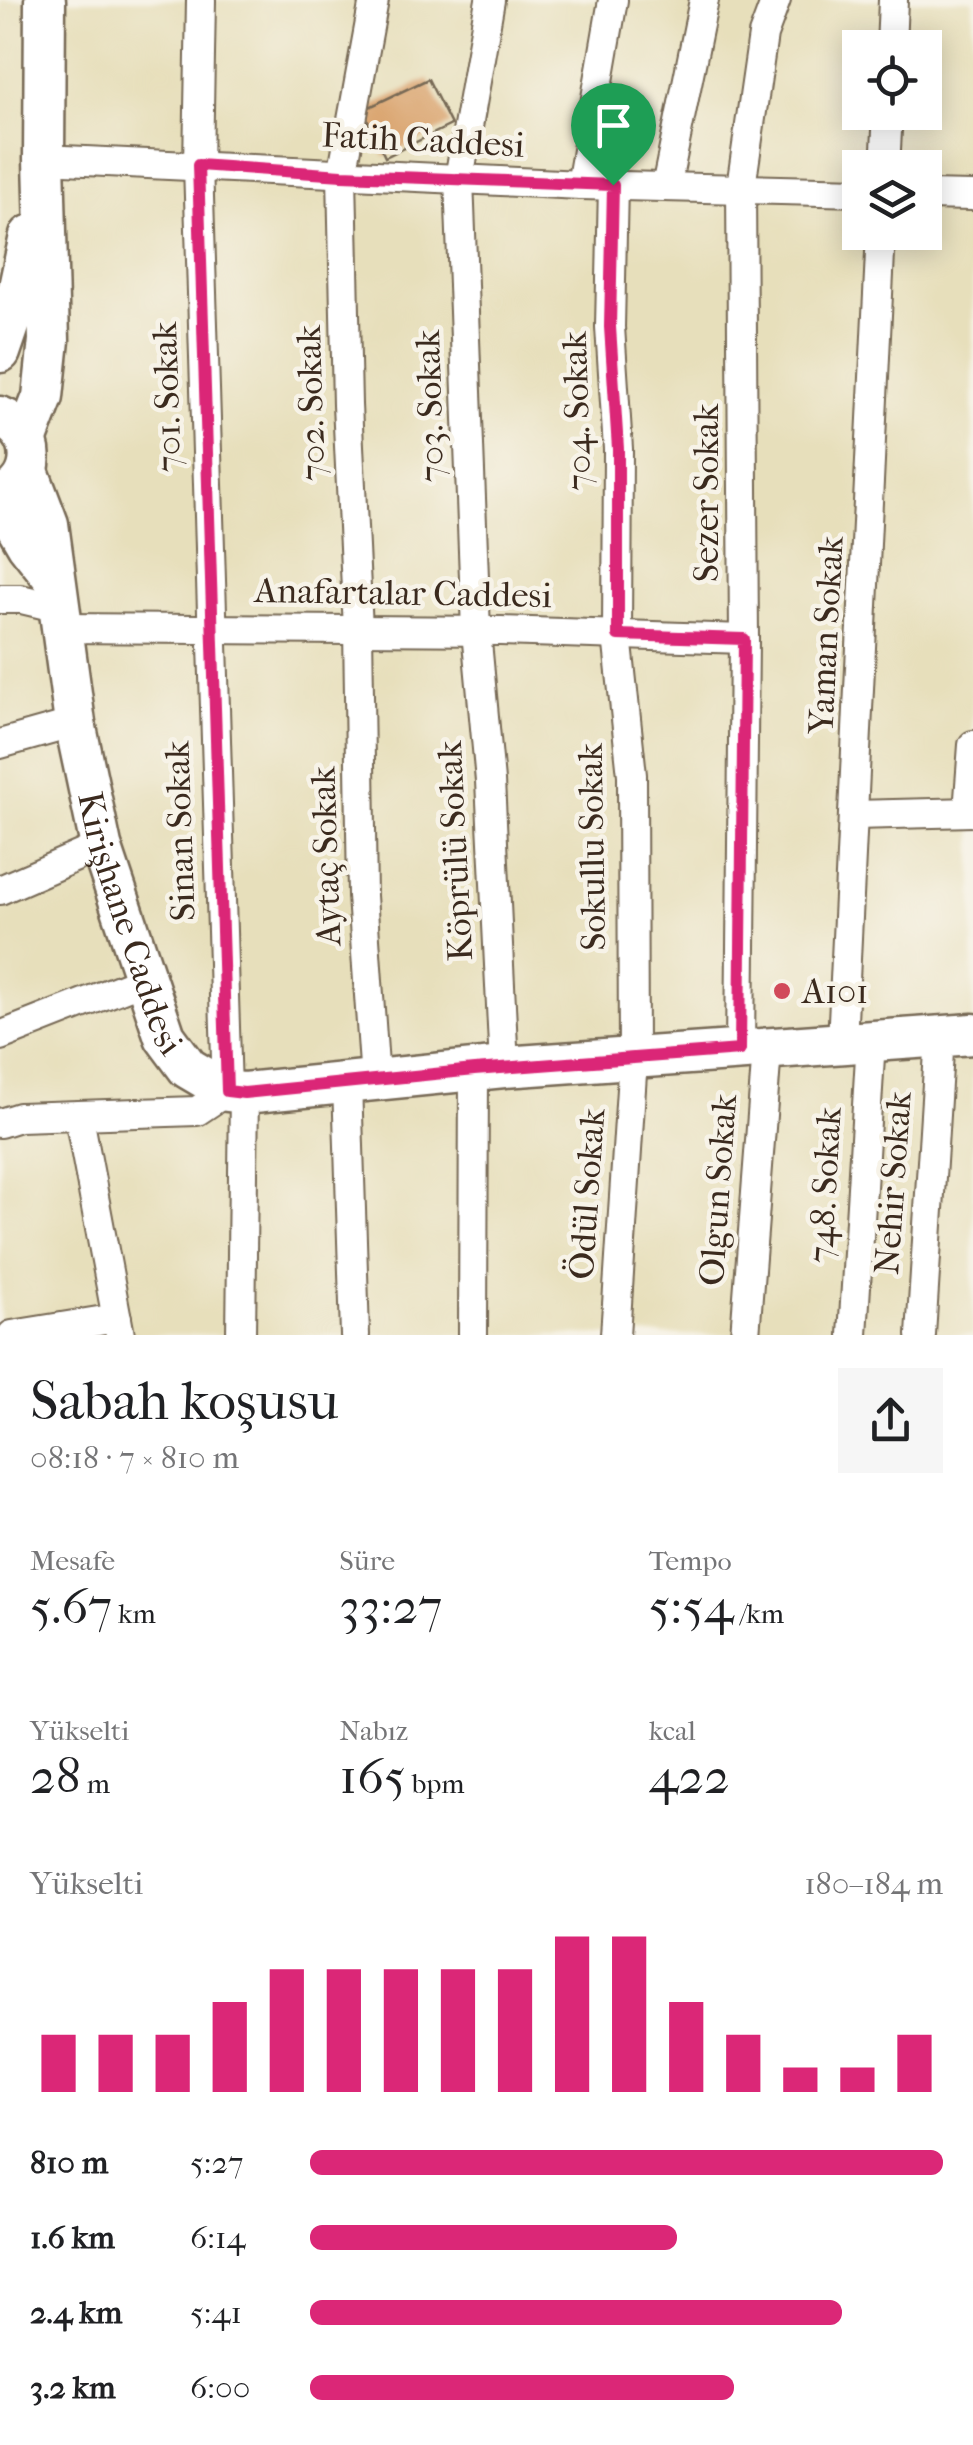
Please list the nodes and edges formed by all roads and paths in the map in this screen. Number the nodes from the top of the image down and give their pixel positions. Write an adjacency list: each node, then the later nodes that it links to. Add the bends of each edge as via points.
1 (45, 0): 10 (street)
2 (201, 0): 11 (street, 701. Sokak)
3 (374, 0): 12 (street, 702. Sokak)
4 (490, 0): 13 (street, 703. Sokak)
5 (613, 0): 14 (street)
6 (704, 0): 16 (street)
7 (776, 0): 17 (street, Sezer Sokak, via 763,35)
8 (893, 0): 9 (street)
9 (892, 30)
10 (44, 158): 11 (street, Fatih Caddesi); 22 (street, via 18,296); 23 (street, via 49,340 43,397)
11 (198, 165): 12 (street, Fatih Caddesi); 27 (street, 701. Sokak)
12 (342, 175): 13 (street, Fatih Caddesi); 28 (street, 702. Sokak)
13 (458, 179): 14 (street, Fatih Caddesi); 29 (street, 703. Sokak)
14 (581, 185): 15 (street, Fatih Caddesi)
15 (613, 185): 16 (street, Fatih Caddesi); 30 (street, 704. Sokak)
16 (666, 187): 17 (street, Fatih Caddesi)
17 (741, 187): 18 (street, Fatih Caddesi); 31 (street, Sezer Sokak)
18 (842, 191)
19 (942, 195): 20 (street)
20 (973, 196)
21 (880, 250): 36 (street, Yaman Sokak)
22 (0, 352)
23 (11, 464): 26 (street, Kirişhane Caddesi, via 48,524)
24 (0, 553): 26 (street)
25 (0, 599): 26 (street, Anafartalar Caddesi)
26 (58, 606): 27 (street, Anafartalar Caddesi); 32 (street, Kirişhane Caddesi)
27 (210, 628): 28 (street, Anafartalar Caddesi); 47 (street, Sinan Sokak)
28 (358, 629): 29 (street, Anafartalar Caddesi); 46 (street, Aytaç Sokak)
29 (476, 631): 30 (street, Anafartalar Caddesi); 45 (street, Köprülü Sokak, via 490,781)
30 (618, 635): 31 (street, Anafartalar Caddesi); 44 (street, Sokullu Sokak, via 632,775)
31 (744, 639): 43 (street, Sezer Sokak)
32 (75, 724): 33 (street); 37 (street, Kirişhane Caddesi)
33 (0, 744)
34 (973, 745): 35 (street)
35 (970, 812): 36 (street)
36 (854, 815): 42 (street, Yaman Sokak)
37 (101, 846): 38 (street); 39 (street, Kirişhane Caddesi)
38 (0, 890)
39 (145, 978): 41 (street); 47 (street, Kirişhane Caddesi, via 165,1037 188,1068)
40 (957, 1035): 42 (street); 58 (street, Nehir Sokak)
41 (0, 1036)
42 (857, 1041): 43 (street); 57 (street, 748. Sokak)
43 (754, 1050): 44 (street); 56 (street, Olgun Sokak)
44 (633, 1058): 45 (street); 55 (street, Ödül Sokak)
45 (489, 1069): 46 (street); 54 (street, Köprülü Sokak)
46 (361, 1081): 47 (street); 53 (street, Aytaç Sokak)
47 (235, 1092): 48 (street, via 197,1111); 52 (street, Sinan Sokak)
48 (80, 1116): 49 (street); 50 (street)
49 (0, 1123)
50 (119, 1327): 51 (street)
51 (12, 1335)
52 (242, 1335)
53 (355, 1335)
54 (473, 1335)
55 (615, 1335)
56 (745, 1335)
57 (853, 1335)
58 (921, 1335)

